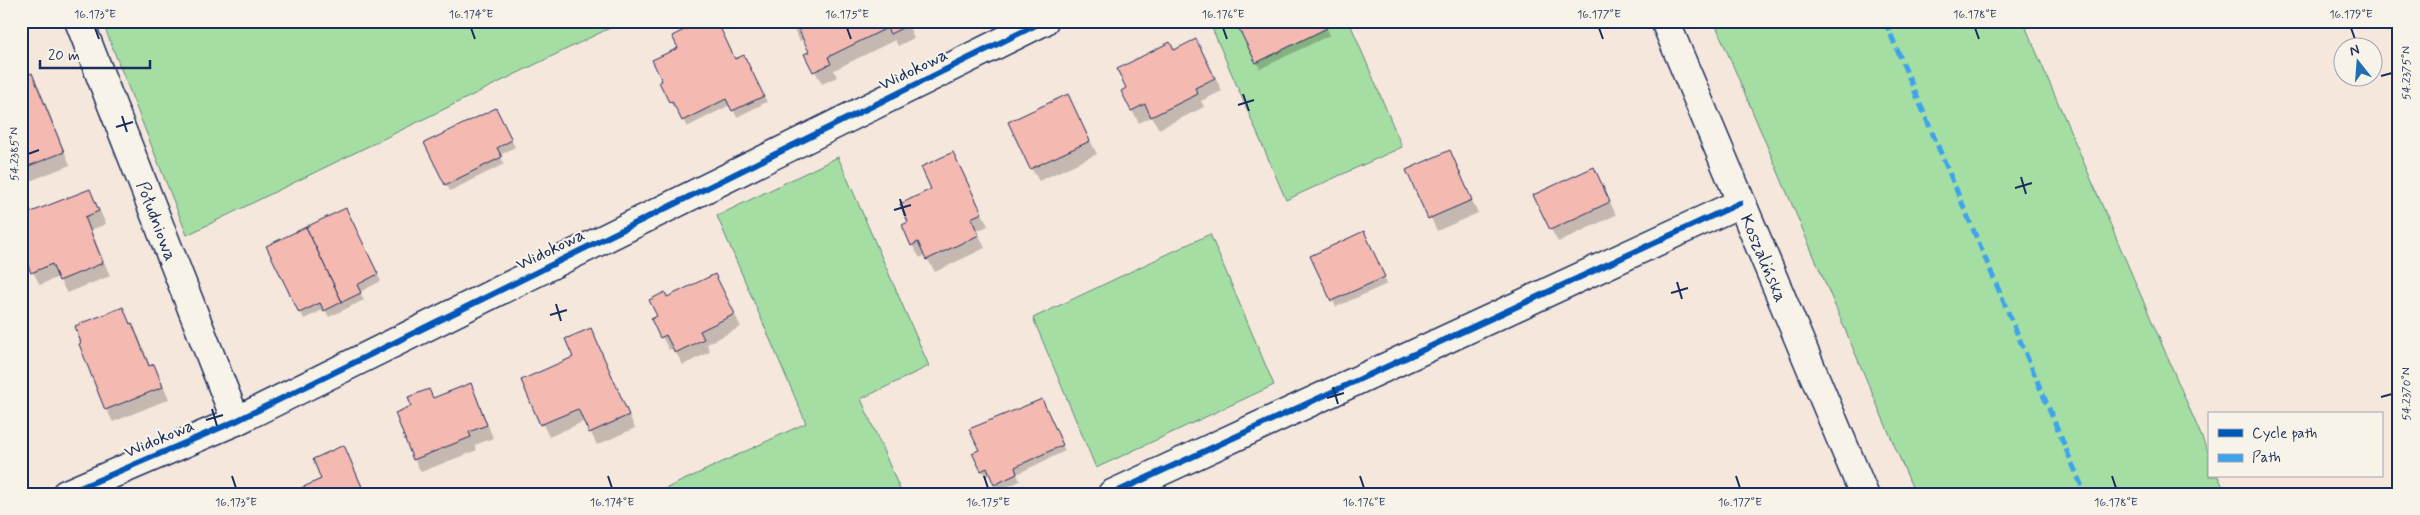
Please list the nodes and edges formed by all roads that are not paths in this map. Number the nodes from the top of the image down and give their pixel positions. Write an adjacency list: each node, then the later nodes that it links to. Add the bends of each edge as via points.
1 (79, 21): 5 (street, Południowa)
2 (1044, 21): 5 (street, Widokowa)
3 (1665, 21): 4 (street, Koszalińska)
4 (1740, 203): 7 (street); 8 (street, Koszalińska)
5 (236, 421): 6 (street, Widokowa)
6 (66, 494)
7 (1112, 494)
8 (1864, 494)

